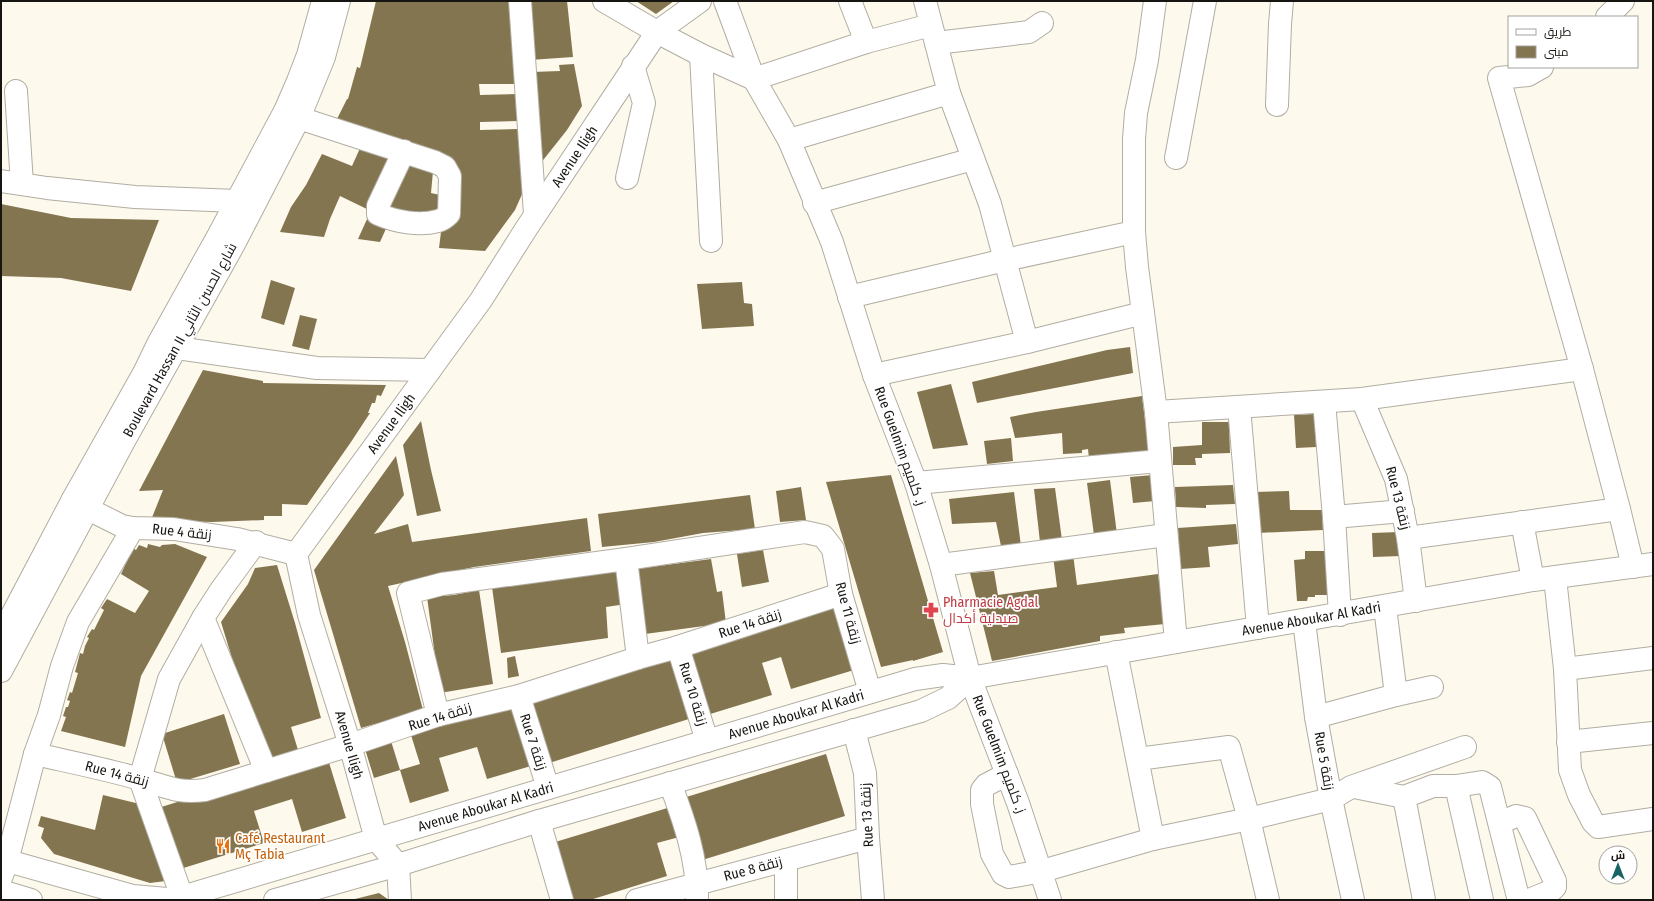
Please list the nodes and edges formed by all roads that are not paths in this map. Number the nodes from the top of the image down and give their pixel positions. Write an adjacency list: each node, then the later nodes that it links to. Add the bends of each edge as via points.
1 (323, 1): 33 (street, Boulevard Hassan II شارع الحسن الثاني, via 298,81 285,111)
2 (339, 1): 25 (street, Boulevard Hassan II شارع الحسن الثاني, via 324,57)
3 (520, 1): 35 (street)
4 (604, 1): 15 (street)
5 (700, 1): 15 (street, Avenue Iligh)
6 (725, 1): 21 (street, Rue Guelmim ز. كلميم)
7 (850, 1): 17 (street)
8 (925, 1): 16 (street)
9 (1155, 1): 36 (street, via 1134,139)
10 (1205, 1): 28 (street)
11 (1282, 1): 24 (street)
12 (1623, 1): 13 (street)
13 (1608, 16)
14 (1042, 23): 16 (street, via 1029,32)
15 (656, 32): 18 (street); 19 (street, Avenue Iligh)
16 (933, 34): 17 (street); 23 (street)
17 (866, 42): 21 (street)
18 (701, 55): 21 (street); 37 (street)
19 (633, 66): 30 (street, via 644,103); 35 (street, Avenue Iligh)
20 (1540, 68): 43 (street, via 1528,75 1499,78)
21 (754, 79): 26 (street, Rue Guelmim ز. كلميم)
22 (16, 91): 32 (street)
23 (949, 93): 26 (street); 29 (street)
24 (1277, 105)
25 (299, 118): 27 (street); 42 (street, Boulevard Hassan II شارع الحسن الثاني)
26 (789, 140): 34 (street, Rue Guelmim ز. كلميم)
27 (404, 151)
28 (1176, 158)
29 (973, 159): 34 (street); 38 (street, via 990,204)
30 (627, 178)
31 (1, 181): 32 (street)
32 (22, 184): 33 (street, via 135,197)
33 (237, 201): 42 (street, Boulevard Hassan II شارع الحسن الثاني)
34 (814, 203): 39 (street, Rue Guelmim ز. كلميم, via 832,242)
35 (535, 214): 44 (street, Avenue Iligh, via 481,300)
36 (1134, 232): 38 (street); 40 (street)
37 (711, 241)
38 (1004, 260): 39 (street); 41 (street)
39 (849, 297): 45 (street, Rue Guelmim ز. كلميم)
40 (1142, 312): 41 (street); 49 (street)
41 (1027, 342): 45 (street)
42 (168, 345): 44 (street, via 317,368); 52 (street, Boulevard Hassan II شارع الحسن الثاني, via 144,373)
43 (1582, 369): 46 (street); 53 (street)
44 (430, 370): 61 (street, Avenue Iligh)
45 (874, 375): 51 (street, Rue Guelmim ز. كلميم)
46 (1362, 399): 47 (street); 54 (street, Rue 13 زنقة, via 1396,479)
47 (1324, 402): 48 (street); 55 (street)
48 (1239, 407): 49 (street); 74 (street)
49 (1156, 412): 50 (street)
50 (1159, 461): 51 (street); 58 (street)
51 (916, 484): 63 (street, Rue Guelmim ز. كلميم)
52 (80, 505): 57 (street, Rue 4 زنقة, via 122,526); 73 (street, Boulevard Hassan II شارع الحسن الثاني); 81 (street, Boulevard Hassan II شارع الحسن الثاني)
53 (1619, 509): 56 (street); 64 (street)
54 (1403, 512): 55 (street); 59 (street, Rue 13 زنقة)
55 (1334, 517): 70 (street)
56 (1522, 522): 59 (street); 66 (street)
57 (133, 528): 60 (street, Rue 4 زنقة, via 174,529); 95 (street, via 78,622)
58 (1166, 536): 63 (street); 75 (street)
59 (1408, 538): 68 (street, Rue 13 زنقة)
60 (256, 542): 61 (street, Rue 4 زنقة); 71 (street)
61 (296, 554): 93 (street, Avenue Iligh, via 309,615)
62 (626, 560): 67 (street, Rue 11 زنقة, via 805,532 823,536 833,549); 78 (street); 87 (street, via 442,584 408,593)
63 (941, 565): 82 (street, Rue Guelmim ز. كلميم)
64 (1643, 565): 65 (street, Avenue Aboukar Al Kadri)
65 (1555, 578): 66 (street, Avenue Aboukar Al Kadri); 80 (street)
66 (1533, 580): 68 (street, Avenue Aboukar Al Kadri)
67 (841, 594): 76 (street, Rue 14 زنقة); 84 (street, Rue 11 زنقة)
68 (1416, 601): 69 (street, Avenue Aboukar Al Kadri)
69 (1385, 607): 70 (street, Avenue Aboukar Al Kadri); 85 (street)
70 (1340, 615): 72 (street, Avenue Aboukar Al Kadri)
71 (203, 618): 97 (street); 99 (street, via 169,679)
72 (1304, 621): 74 (street, Avenue Aboukar Al Kadri); 88 (street, Rue 5 زنقة)
73 (3, 627)
74 (1258, 628): 75 (street, Avenue Aboukar Al Kadri)
75 (1176, 642): 77 (street, Avenue Aboukar Al Kadri)
76 (678, 647): 78 (street, Rue 14 زنقة); 91 (street, Rue 10 زنقة)
77 (1116, 652): 82 (street, Avenue Aboukar Al Kadri); 96 (street)
78 (638, 658): 86 (street, Rue 14 زنقة)
79 (1653, 658): 80 (street)
80 (1565, 669): 92 (street)
81 (1, 671)
82 (970, 678): 84 (street, Avenue Aboukar Al Kadri, via 943,674); 89 (street, Avenue Aboukar Al Kadri, via 960,689 935,706); 98 (street, Rue Guelmim ز. كلميم)
83 (1432, 687): 85 (street)
84 (870, 692): 91 (street, Avenue Aboukar Al Kadri)
85 (1396, 695): 88 (street)
86 (519, 696): 87 (street, Rue 14 زنقة); 103 (street, Rue 7 زنقة)
87 (438, 716): 93 (street, Rue 14 زنقة)
88 (1316, 718): 105 (street, Rue 5 زنقة)
89 (854, 730): 100 (street, Avenue Aboukar Al Kadri); 110 (street, Rue 13 زنقة, via 865,773)
90 (1653, 732): 92 (street)
91 (707, 741): 103 (street, Avenue Aboukar Al Kadri)
92 (1568, 742): 107 (street, via 1570,770 1578,795 1593,822 1604,827)
93 (350, 745): 97 (street, Rue 14 زنقة); 111 (street, Avenue Iligh)
94 (1465, 747): 102 (street)
95 (36, 754): 99 (street, Rue 14 زنقة); 115 (street)
96 (1138, 759): 106 (street, via 1229,747); 112 (street)
97 (266, 771): 99 (street, Rue 14 زنقة, via 192,792 164,788)
98 (1007, 774): 116 (street, Rue Guelmim ز. كلميم); 116 (street, via 986,785 982,790 982,804 992,854 1006,876)
99 (140, 779): 119 (street)
100 (670, 783): 108 (street, Avenue Aboukar Al Kadri); 118 (street, via 690,847)
101 (1456, 786): 104 (street, via 1433,786); 109 (street, via 1482,782 1490,787); 131 (street)
102 (1351, 787): 104 (street); 105 (street)
103 (548, 788): 111 (street, Avenue Aboukar Al Kadri)
104 (1404, 797): 130 (street)
105 (1330, 798): 106 (street); 129 (street, Rue 5 زنقة)
106 (1249, 819): 112 (street); 128 (street)
107 (1653, 819)
108 (539, 821): 114 (street, Avenue Aboukar Al Kadri); 123 (street)
109 (1500, 823): 132 (street, via 1518,897); 133 (street, via 1516,816 1525,818 1556,881 1551,891)
110 (868, 838): 113 (street, Rue 8 زنقة); 126 (street, Rue 13 زنقة)
111 (376, 839): 114 (street, Avenue Iligh); 119 (street, Avenue Aboukar Al Kadri)
112 (1153, 839): 116 (street)
113 (786, 860): 118 (street, Rue 8 زنقة); 125 (street)
114 (398, 865): 121 (street, Avenue Aboukar Al Kadri); 122 (street)
115 (3, 866): 119 (street, Avenue Aboukar Al Kadri, via 132,896 156,899)
116 (1042, 871): 127 (street, Rue Guelmim ز. كلميم)
117 (1, 891): 120 (street)
118 (697, 892): 124 (street, Rue 8 زنقة)
119 (182, 897)
120 (32, 900)
121 (275, 900)
122 (400, 900)
123 (562, 900)
124 (637, 900)
125 (786, 900)
126 (873, 900)
127 (1050, 900)
128 (1268, 900)
129 (1353, 900)
130 (1424, 900)
131 (1482, 900)
132 (1522, 900)
133 (1529, 900)

